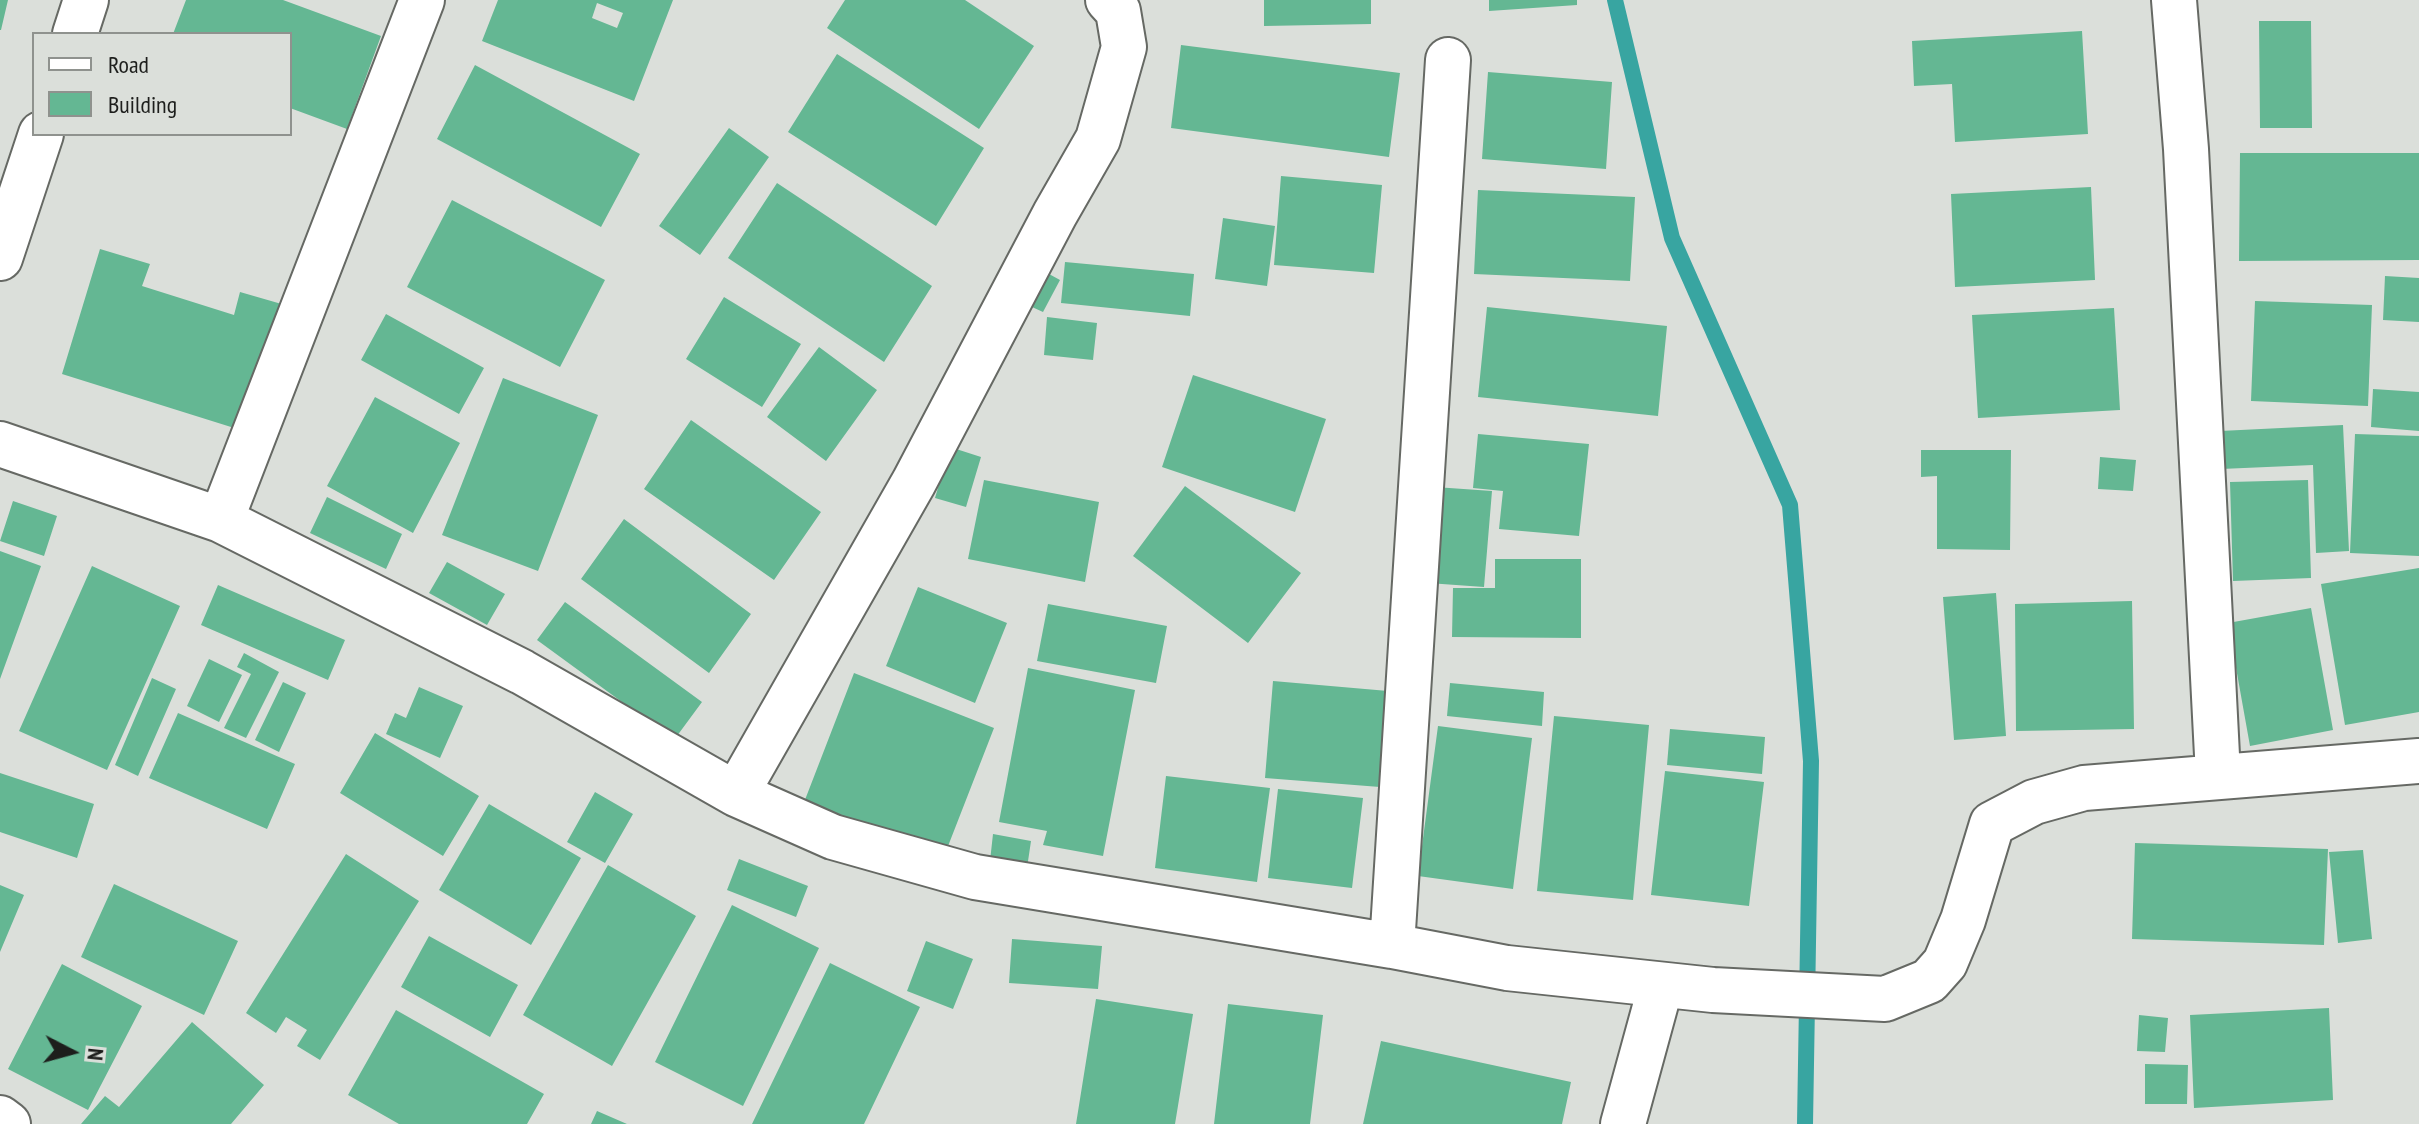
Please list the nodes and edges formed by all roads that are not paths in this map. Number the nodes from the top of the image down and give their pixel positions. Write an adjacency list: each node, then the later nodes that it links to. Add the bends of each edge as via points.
1 (86, 0): 5 (street)
2 (422, 0): 10 (street)
3 (1108, 0): 13 (street, via 1118,11 1124,47 1098,139 914,482)
4 (2174, 0): 12 (street)
5 (76, 32)
6 (1448, 60): 14 (street)
7 (40, 136): 8 (street)
8 (0, 258)
9 (0, 444): 10 (street)
10 (221, 520): 13 (street, via 522,672)
11 (2419, 761): 12 (street)
12 (2218, 775): 15 (street, via 2084,788 2034,802 1992,824 1945,963 1929,981 1885,999)
13 (736, 794): 14 (street, via 833,837 975,877)
14 (1392, 946): 15 (street, via 1507,968)
15 (1661, 985): 18 (street)
16 (0, 1118): 17 (street)
17 (8, 1124)
18 (1623, 1124)

